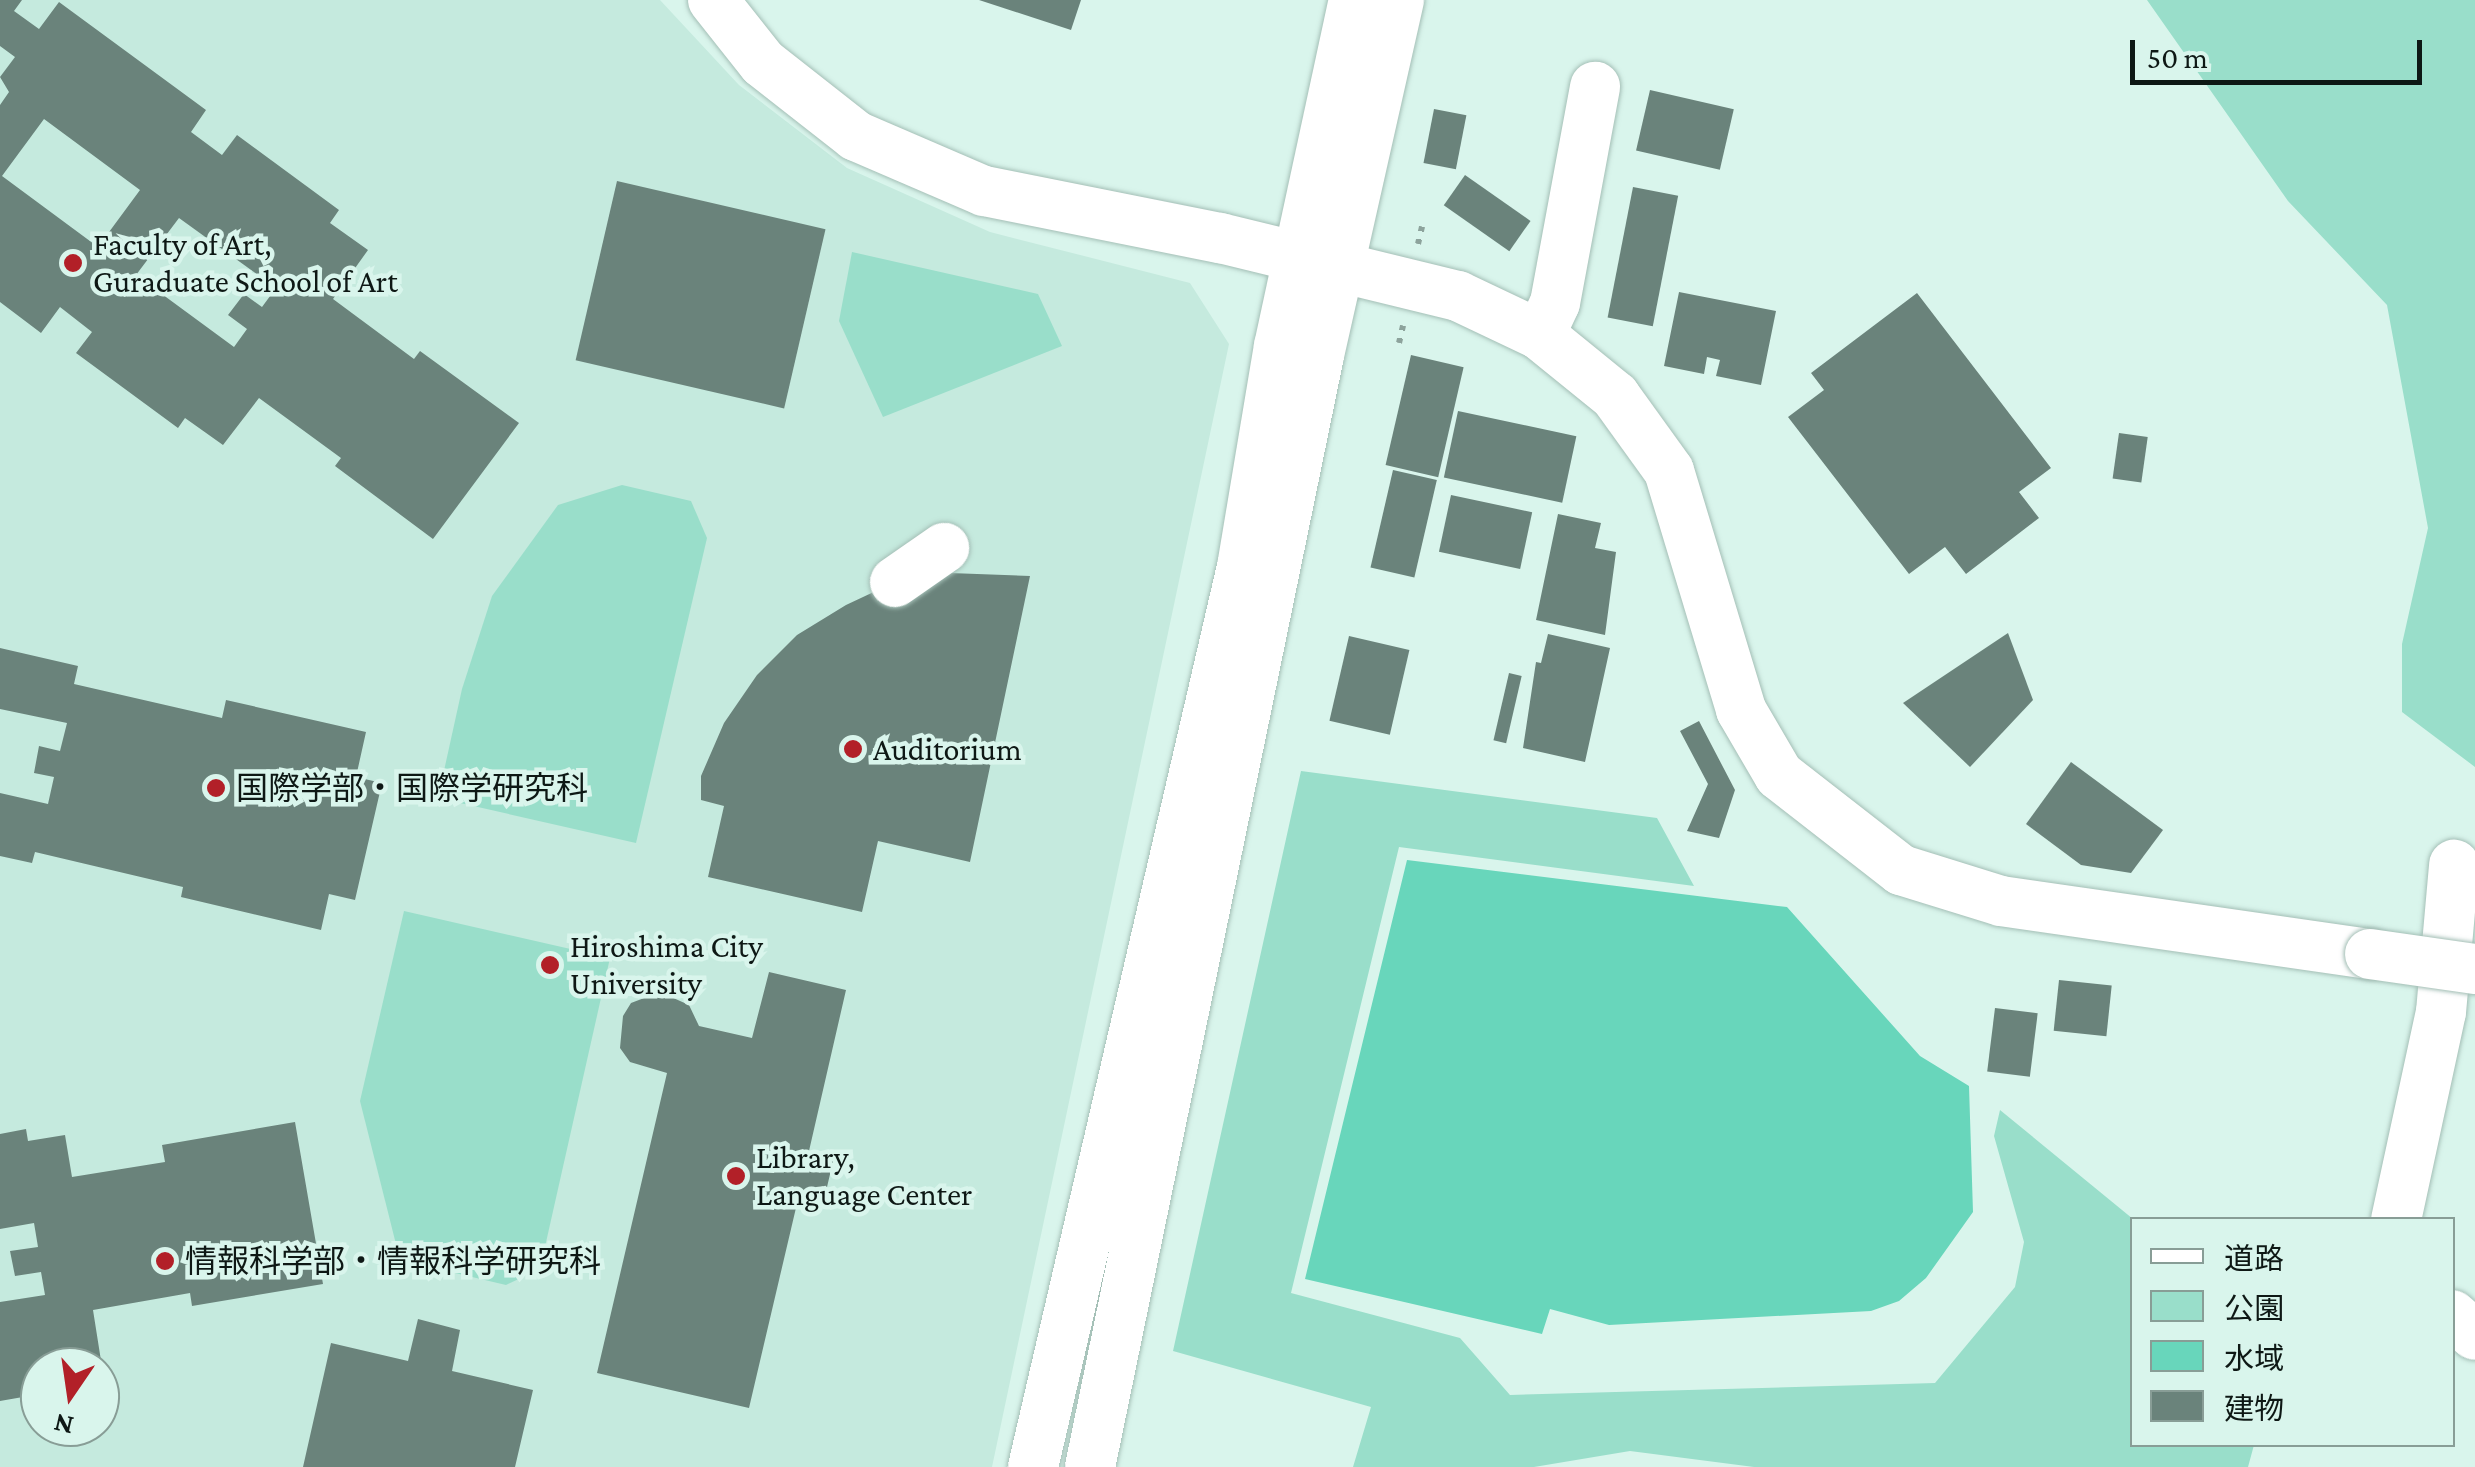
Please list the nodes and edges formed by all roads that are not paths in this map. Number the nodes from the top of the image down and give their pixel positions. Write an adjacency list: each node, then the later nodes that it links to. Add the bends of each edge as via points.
1 (713, 0): 5 (street, via 763,63 856,136 984,191)
2 (1354, 0): 5 (street)
3 (1399, 0): 5 (street)
4 (1595, 87): 6 (street, via 1555,303)
5 (1320, 263): 6 (street, via 1458,296); 14 (street, via 1242,567); 15 (street)
6 (1540, 335): 10 (street, bridge, via 1615,396 1669,471 1741,710 1780,775 1901,870 2001,901)
7 (944, 548): 8 (street)
8 (895, 582)
9 (2454, 866): 11 (street, via 2441,1012)
10 (2475, 969)
11 (2397, 1217)
12 (2455, 1318): 13 (street)
13 (2475, 1335)
14 (1034, 1467)
15 (1090, 1467)

